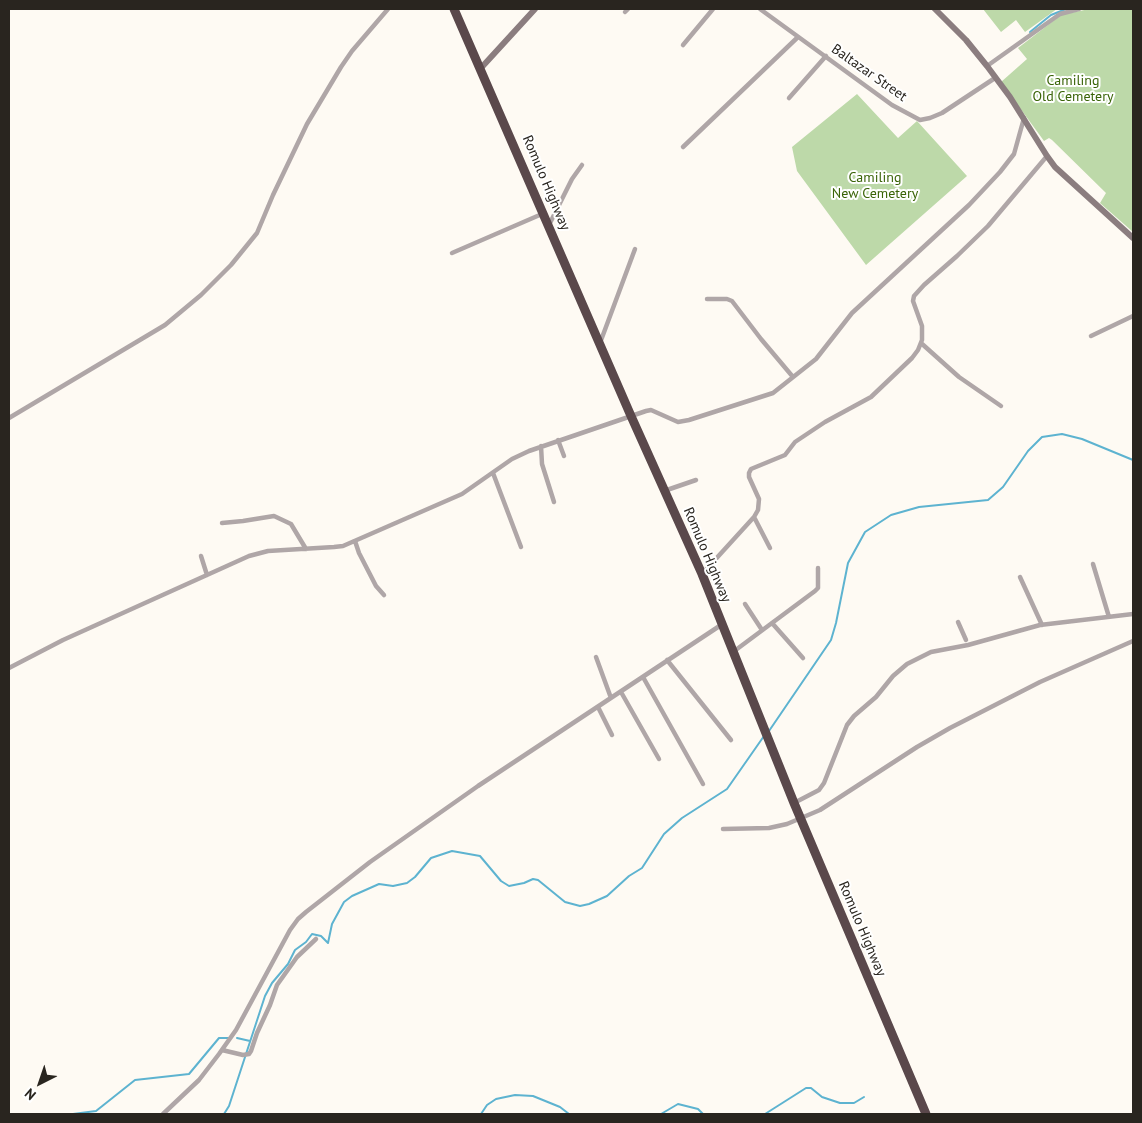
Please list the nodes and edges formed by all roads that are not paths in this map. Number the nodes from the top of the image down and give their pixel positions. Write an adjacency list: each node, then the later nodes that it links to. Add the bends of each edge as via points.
1 (388, 9): 32 (street, via 340,67 307,124 272,194 257,233 231,264 182,313 165,325)
2 (454, 9): 12 (highway, Romulo Highway)
3 (535, 9): 12 (street)
4 (713, 9): 9 (street)
5 (760, 9): 8 (street, Baltazar Street)
6 (935, 9): 11 (street)
7 (1079, 9): 11 (street, via 1060,14)
8 (798, 37): 10 (street, Baltazar Street); 16 (street)
9 (683, 45)
10 (826, 56): 13 (street, Baltazar Street, via 892,105 920,120 942,113); 14 (street)
11 (987, 66): 13 (street)
12 (481, 68): 19 (highway, Romulo Highway)
13 (994, 78): 15 (street)
14 (789, 98)
15 (1024, 118): 17 (street); 29 (street, via 1014,154 1000,172 969,205 852,313 816,359)
16 (683, 147)
17 (1047, 156): 21 (street); 27 (street, via 988,226 914,296 922,326)
18 (582, 165): 20 (street)
19 (544, 213): 20 (highway, Romulo Highway); 23 (street)
20 (549, 225): 28 (highway, Romulo Highway)
21 (1133, 238)
22 (635, 249): 28 (street)
23 (452, 253)
24 (708, 299): 29 (street, via 727,298 732,301)
25 (1133, 316): 26 (street)
26 (1091, 336)
27 (921, 343): 30 (street, via 960,377); 40 (street, via 912,358 871,397 825,422 796,442 784,455 751,469 749,477 759,499)
28 (600, 344): 31 (highway, Romulo Highway)
29 (793, 377): 31 (street, via 764,397 689,420 678,422 651,410)
30 (1001, 406)
31 (631, 416): 33 (street); 38 (highway, Romulo Highway)
32 (9, 418)
33 (558, 440): 34 (street); 35 (street)
34 (541, 446): 36 (street, via 519,455); 39 (street, via 542,464)
35 (564, 456)
36 (493, 474): 42 (street, via 462,494); 43 (street)
37 (696, 480): 38 (street)
38 (664, 491): 49 (highway, Romulo Highway)
39 (554, 502)
40 (754, 517): 44 (street); 49 (street)
41 (222, 523): 45 (street, via 274,516 291,524)
42 (355, 540): 45 (street, via 339,547); 52 (street, via 376,586)
43 (521, 547)
44 (770, 548)
45 (306, 549): 50 (street, via 259,552)
46 (201, 556): 50 (street)
47 (1093, 564): 55 (street)
48 (818, 568): 57 (street, via 818,588)
49 (702, 574): 59 (highway, Romulo Highway)
50 (207, 575): 67 (street)
51 (1020, 577): 58 (street)
52 (384, 595)
53 (745, 604): 60 (street)
54 (1133, 614): 55 (street)
55 (1109, 617): 58 (street)
56 (958, 622): 62 (street)
57 (772, 623): 60 (street); 65 (street)
58 (1042, 624): 62 (street)
59 (721, 625): 63 (highway, Romulo Highway); 66 (street)
60 (762, 630): 63 (street)
61 (1133, 641): 77 (street, via 1040,682 950,728)
62 (967, 643): 76 (street, via 931,652 907,664 893,676 847,725 819,790)
63 (733, 652): 76 (highway, Romulo Highway)
64 (596, 657): 70 (street)
65 (804, 658)
66 (668, 660): 68 (street); 73 (street)
67 (9, 668)
68 (643, 676): 69 (street); 75 (street)
69 (621, 692): 70 (street); 74 (street)
70 (611, 698): 71 (street)
71 (598, 707): 72 (street); 80 (street, via 470,791 302,915 290,930)
72 (612, 735)
73 (731, 740)
74 (659, 759)
75 (703, 784)
76 (794, 803): 77 (highway, Romulo Highway)
77 (801, 819): 78 (street, via 769,828); 82 (highway, Romulo Highway)
78 (723, 829)
79 (316, 939): 80 (street, via 297,957 277,985 249,1054)
80 (222, 1050): 81 (street, via 199,1080)
81 (163, 1114)
82 (926, 1114)

